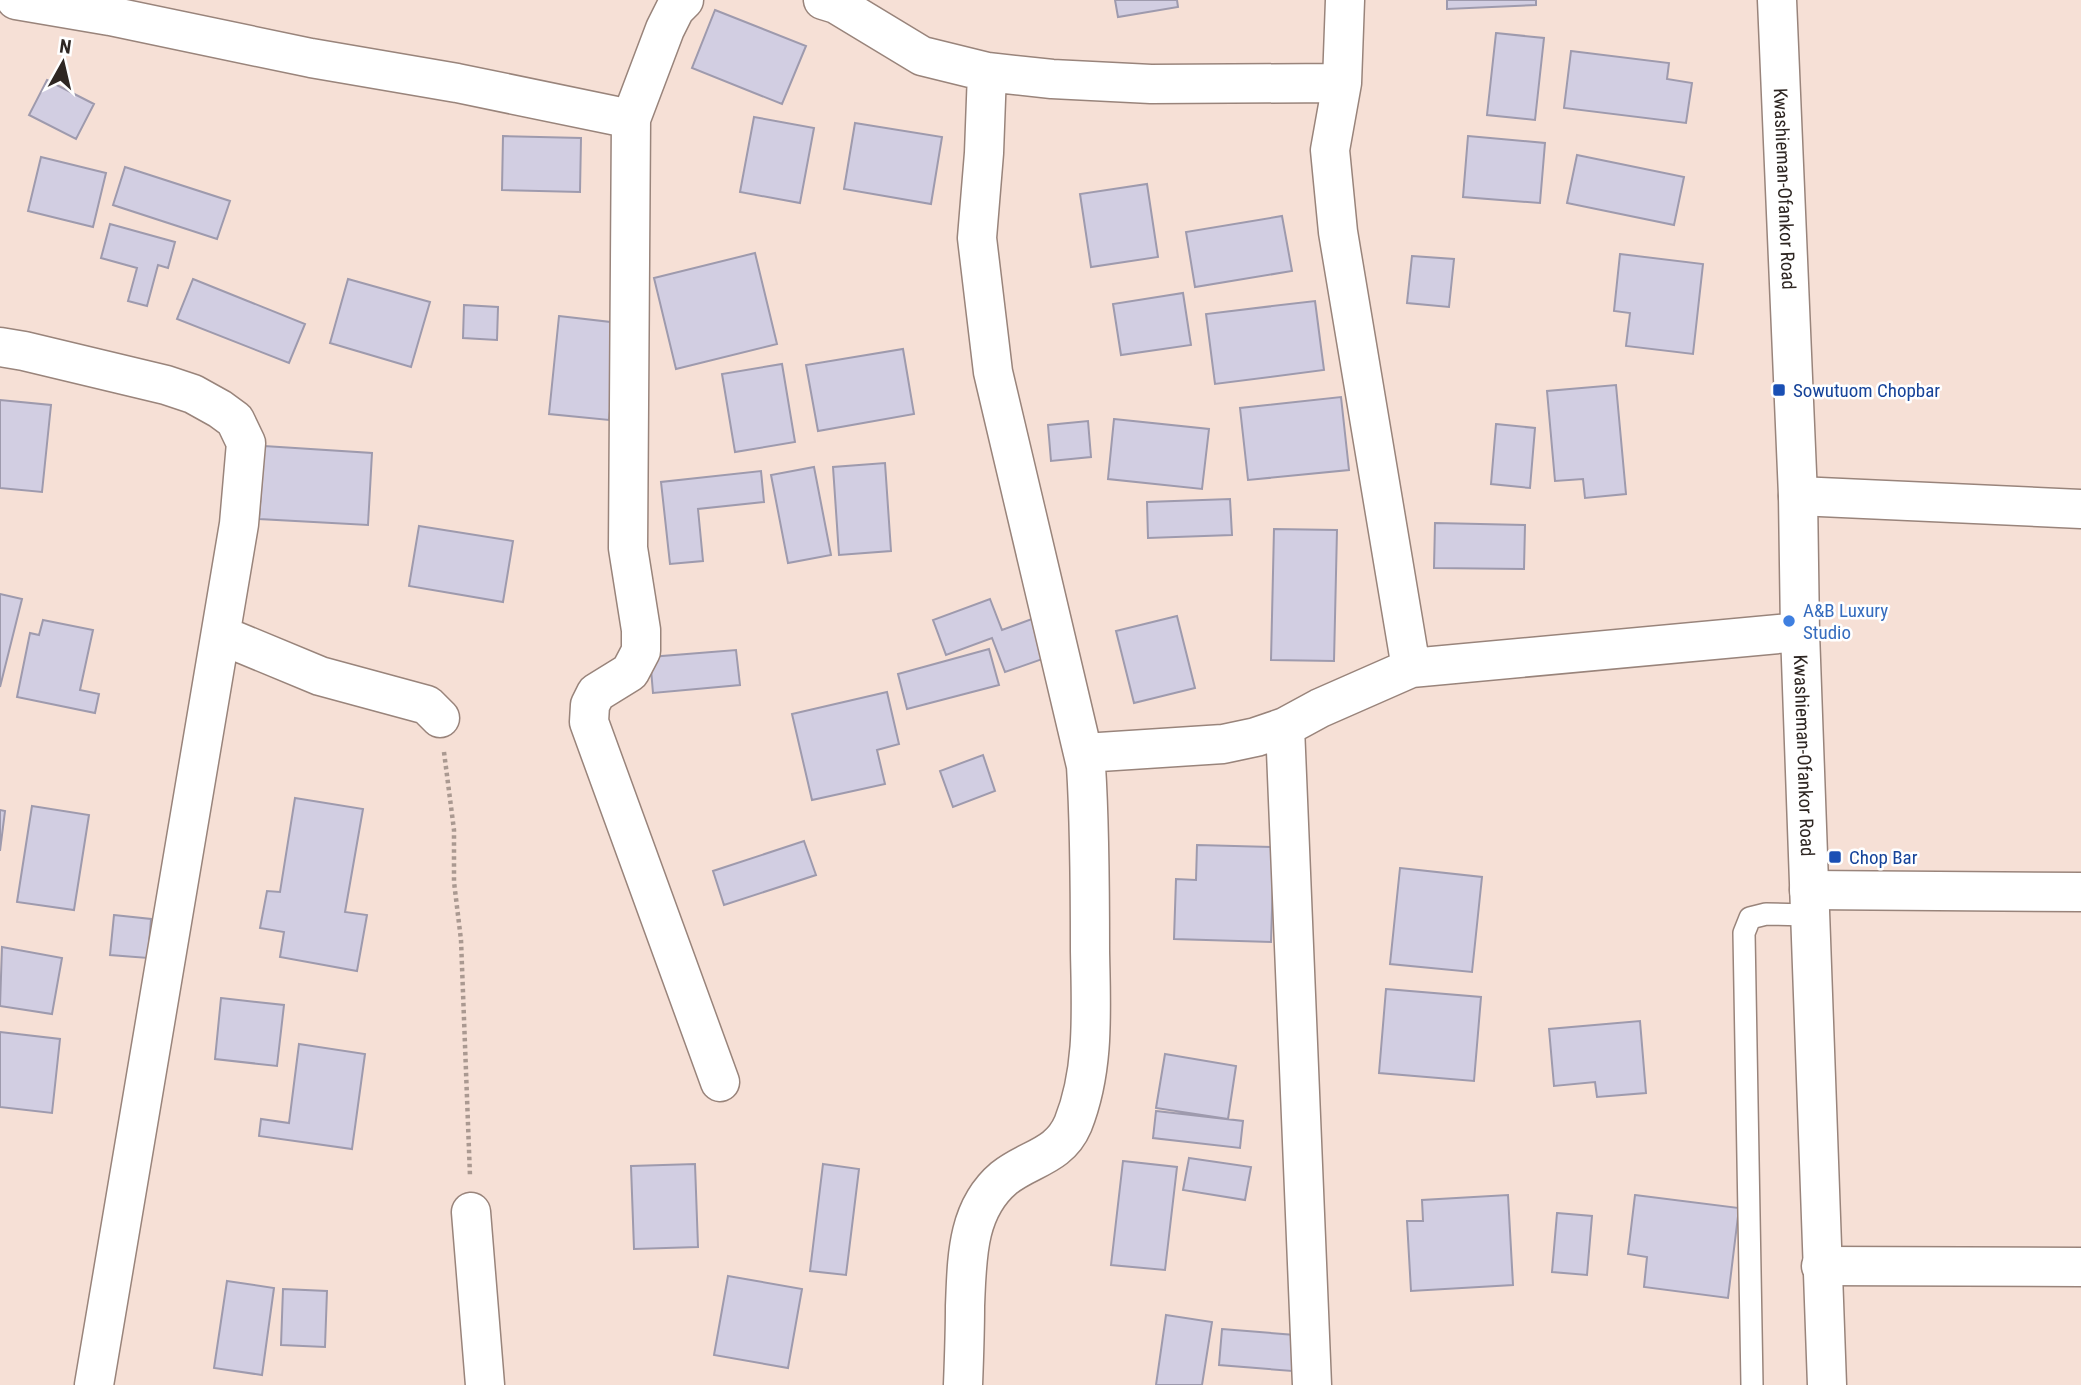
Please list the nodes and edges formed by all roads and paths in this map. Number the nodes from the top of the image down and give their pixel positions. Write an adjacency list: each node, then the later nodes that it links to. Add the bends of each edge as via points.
1 (16, 0): 8 (street)
2 (684, 0): 8 (street, via 665,29)
3 (1345, 0): 7 (street)
4 (1777, 0): 10 (street, Kwashieman-Ofankor Road)
5 (832, 1): 6 (street, via 922,56)
6 (987, 72): 7 (street, via 1151,85); 17 (street, via 977,239 993,372)
7 (1342, 83): 14 (street, via 1330,150 1338,232)
8 (632, 119): 20 (street, via 628,548 641,630 640,652 630,672 596,693 589,722)
9 (0, 347): 13 (street, via 166,385 193,394 235,420 246,443 239,524)
10 (1798, 496): 11 (street); 12 (street, Kwashieman-Ofankor Road)
11 (2081, 509)
12 (1800, 632): 14 (street); 19 (street, Kwashieman-Ofankor Road)
13 (220, 635): 15 (street, via 320,676 427,705); 24 (street)
14 (1411, 668): 16 (street)
15 (440, 719): 21 (path, via 461,940)
16 (1285, 727): 17 (street, via 1223,744); 27 (street)
17 (1084, 752): 26 (street, via 1090,832 1088,1065 1072,1126 1057,1149 1004,1179 975,1219 967,1250)
18 (2081, 892): 19 (street)
19 (1809, 903): 22 (street, Kwashieman-Ofankor Road); 28 (lane, via 1750,919 1744,933)
20 (720, 1082)
21 (471, 1212): 25 (street)
22 (1821, 1266): 23 (street); 29 (street, Kwashieman-Ofankor Road)
23 (2081, 1267)
24 (94, 1385)
25 (485, 1385)
26 (963, 1385)
27 (1312, 1385)
28 (1752, 1385)
29 (1827, 1385)

